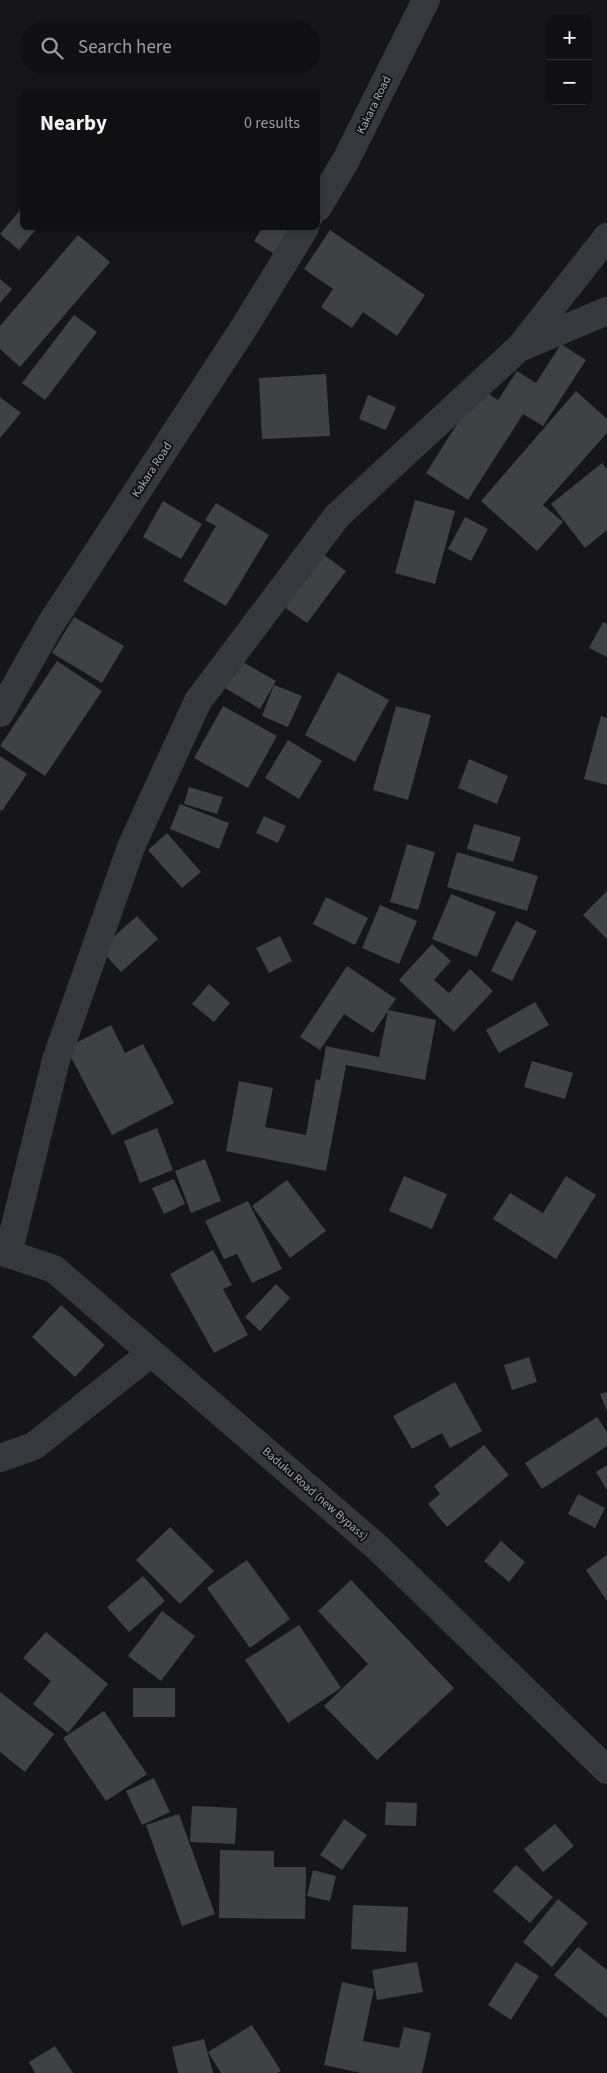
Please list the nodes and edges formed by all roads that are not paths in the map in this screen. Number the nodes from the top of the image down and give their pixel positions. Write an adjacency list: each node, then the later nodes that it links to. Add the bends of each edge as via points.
1 (426, 0): 2 (street, Kakara Road, via 346,160)
2 (320, 204)
3 (304, 230): 7 (street, Kakara Road, via 50,625)
4 (607, 237): 6 (street)
5 (607, 311): 6 (street)
6 (519, 348): 8 (street, via 338,516 198,701 131,847 56,1060)
7 (0, 713)
8 (4, 1252): 9 (street, Baduku Road (new Bypass), via 54,1269)
9 (152, 1353): 10 (street, via 34,1446); 11 (street, Baduku Road (new Bypass), via 378,1548)
10 (0, 1458)
11 (607, 1770)

